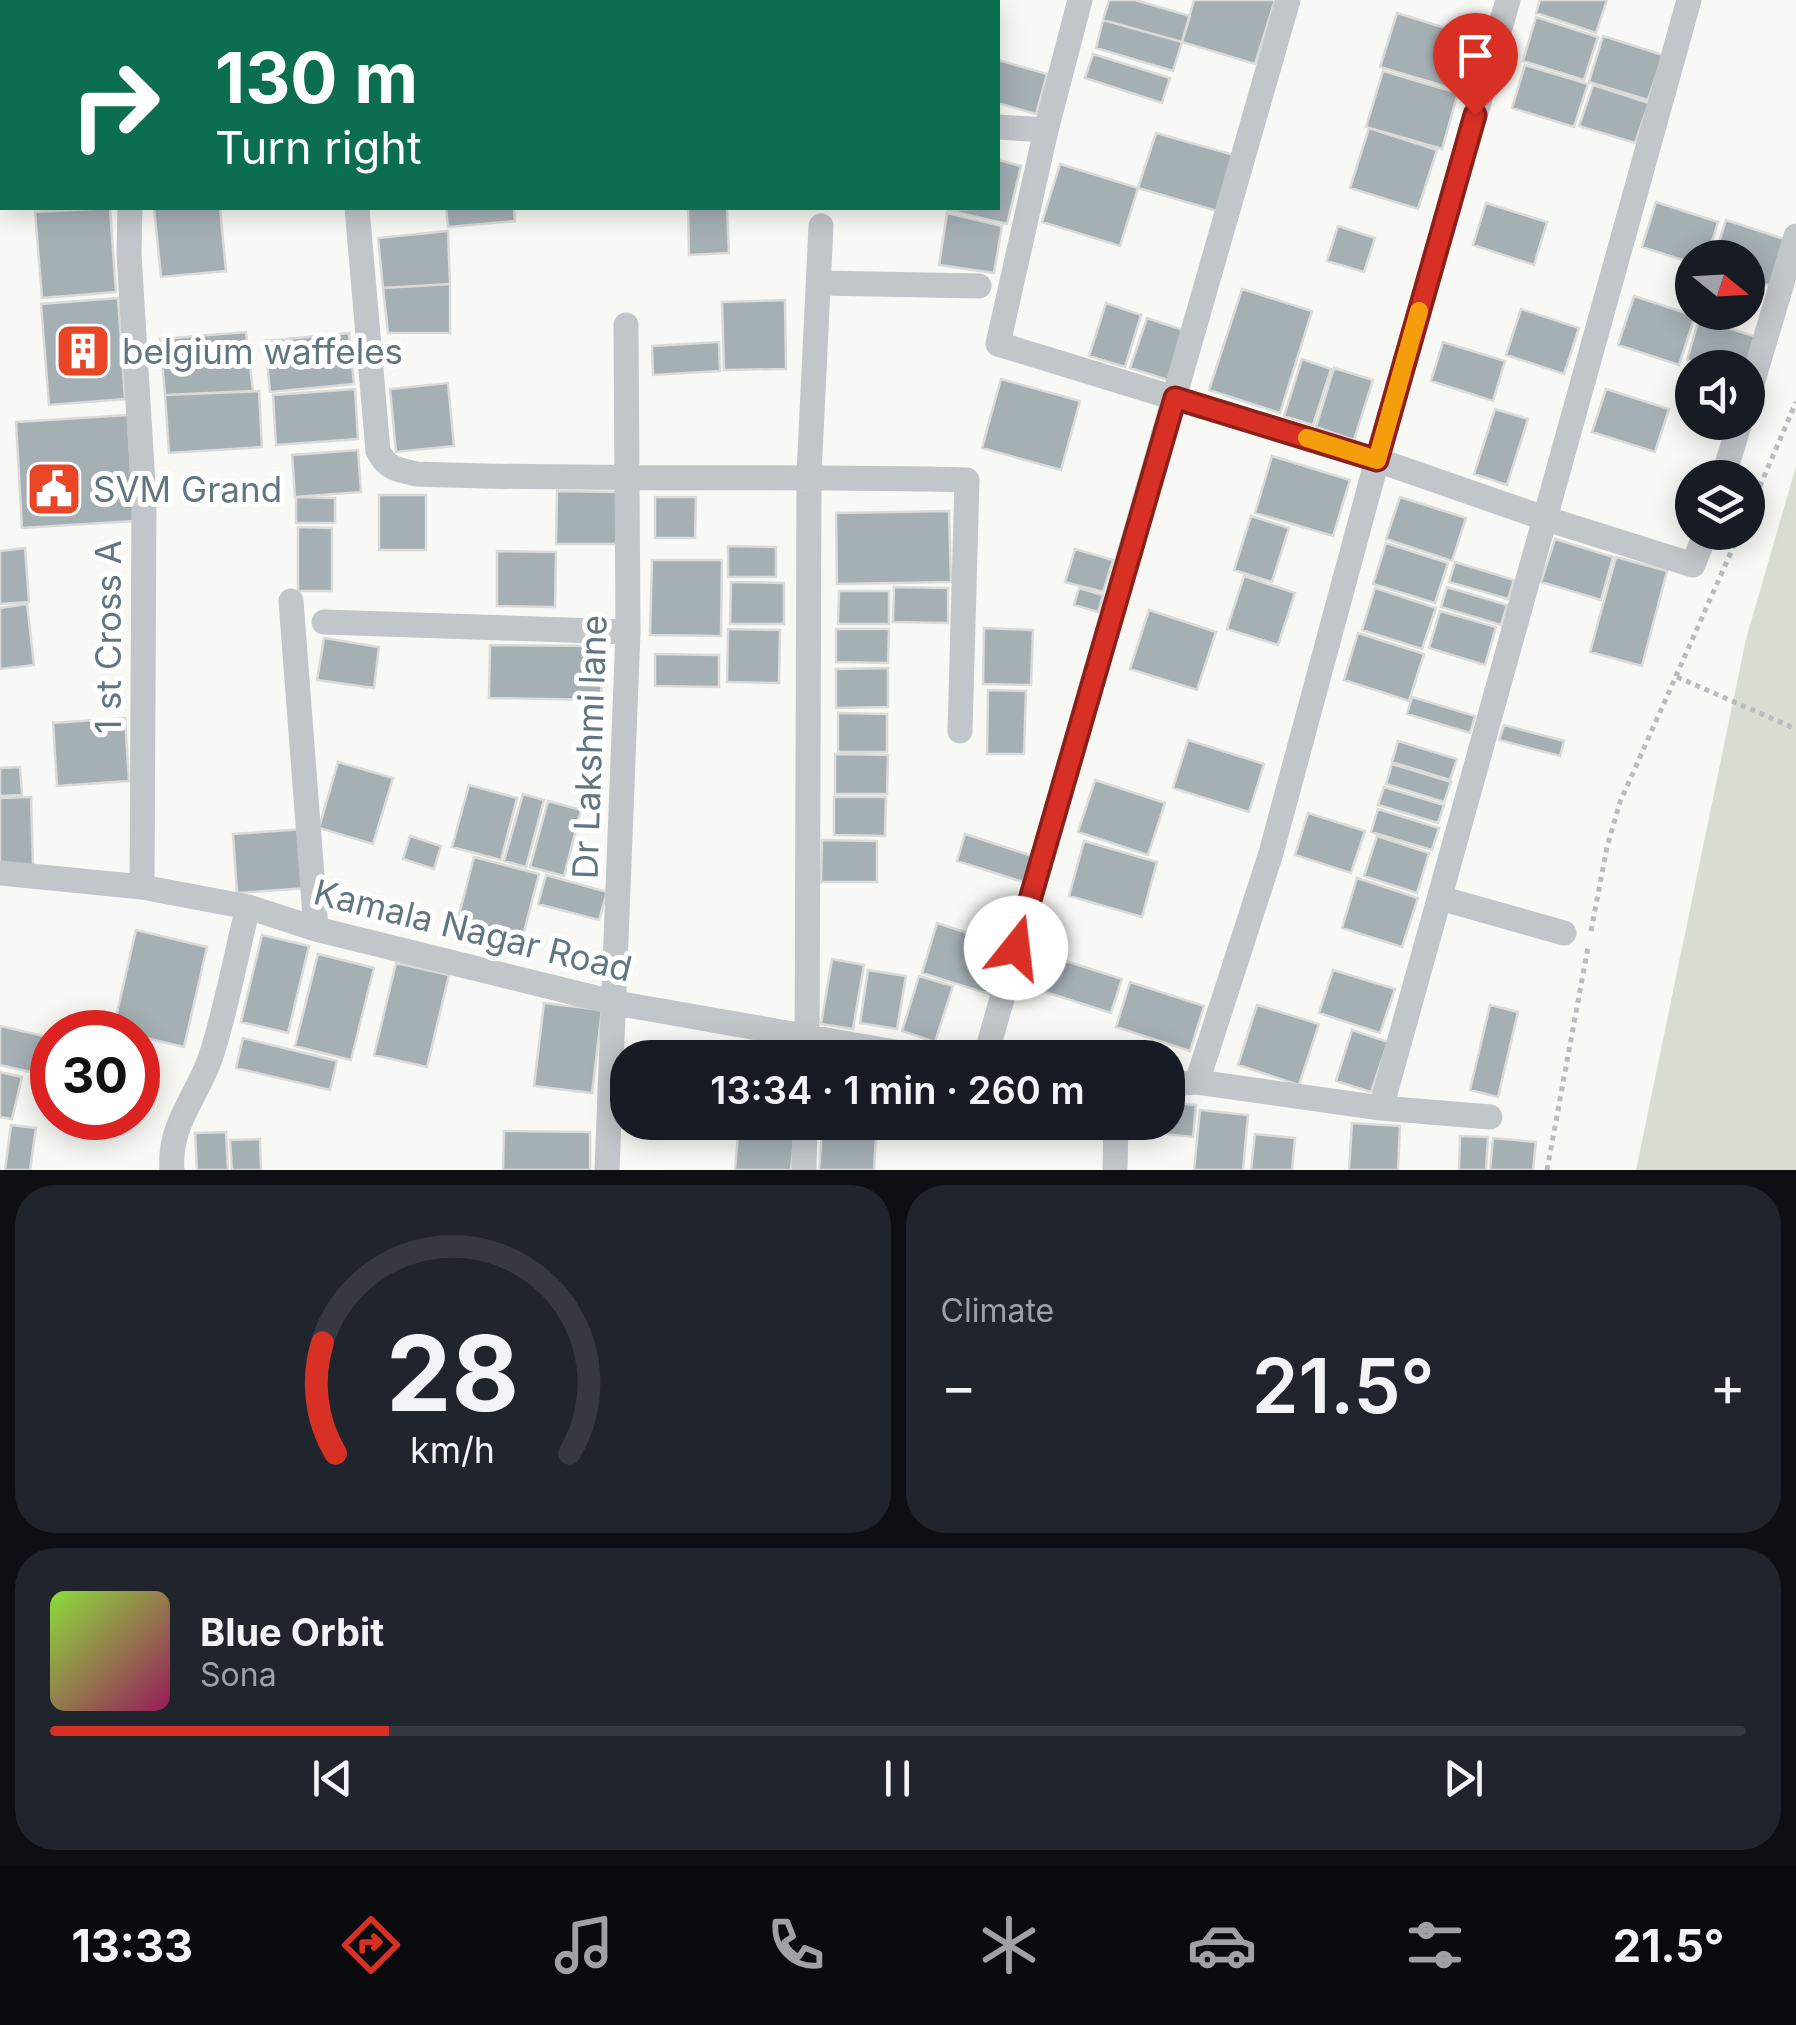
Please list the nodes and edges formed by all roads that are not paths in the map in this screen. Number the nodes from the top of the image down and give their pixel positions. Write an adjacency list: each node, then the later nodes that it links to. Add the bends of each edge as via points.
1 (1080, 0): 6 (street)
2 (1288, 0): 15 (street)
3 (1508, 0): 16 (street)
4 (1689, 0): 19 (street)
5 (1000, 127): 6 (street)
6 (1046, 130): 15 (street, via 998,344)
7 (130, 210): 26 (street, 1 st Cross A, via 144,501)
8 (357, 210): 18 (street, via 373,416 384,464 416,474)
9 (821, 226): 11 (street)
10 (1796, 236): 14 (street)
11 (820, 283): 12 (street); 17 (street)
12 (979, 286)
13 (626, 325): 18 (street, Dr Lakshmi lane)
14 (1762, 350)
15 (1175, 398): 16 (street); 34 (street)
16 (1377, 460): 19 (street); 35 (street, via 1272,853)
17 (809, 475): 18 (street); 24 (street, via 967,480); 33 (street)
18 (629, 480): 23 (street, Dr Lakshmi lane)
19 (1544, 518): 20 (street, via 1694,565); 27 (street)
20 (1699, 550)
21 (291, 601): 29 (street)
22 (324, 622): 23 (street)
23 (628, 632): 31 (street, Dr Lakshmi lane)
24 (960, 731)
25 (0, 874): 26 (street, Kamala Nagar Road)
26 (142, 887): 28 (street, Kamala Nagar Road)
27 (1440, 898): 30 (street); 37 (street)
28 (248, 907): 29 (street, Kamala Nagar Road); 41 (street, via 214,1048 173,1136)
29 (316, 929): 31 (street, Kamala Nagar Road)
30 (1564, 932)
31 (616, 1003): 32 (street, Kamala Nagar Road); 42 (street, Dr Lakshmi lane)
32 (777, 1040)
33 (808, 1040)
34 (990, 1040)
35 (1198, 1082): 36 (street); 37 (street)
36 (1185, 1083)
37 (1381, 1108): 38 (street)
38 (1490, 1117)
39 (805, 1140): 43 (street)
40 (1116, 1140): 44 (street)
41 (172, 1170)
42 (608, 1170)
43 (804, 1170)
44 (1115, 1170)

